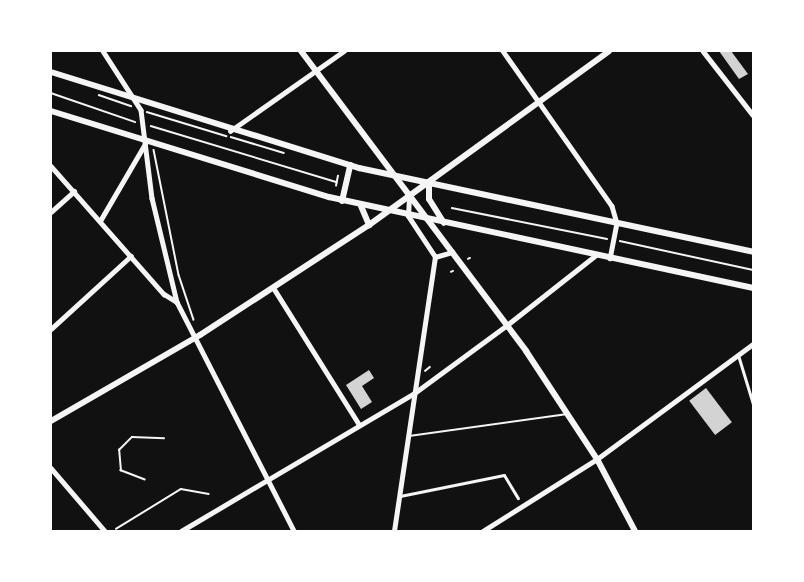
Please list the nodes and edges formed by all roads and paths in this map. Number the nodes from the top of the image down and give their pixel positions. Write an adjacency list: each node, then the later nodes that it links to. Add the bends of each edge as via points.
1 (103, 51): 12 (street)
2 (301, 51): 8 (main road)
3 (344, 51): 8 (street)
4 (503, 51): 11 (street)
5 (609, 51): 11 (main road)
6 (703, 51): 14 (street)
7 (51, 72): 12 (main road)
8 (316, 72): 17 (street); 24 (main road)
9 (51, 93): 15 (path)
10 (93, 93): 12 (path)
11 (540, 102): 26 (main road); 39 (street, via 608,199)
12 (140, 106): 17 (main road); 18 (street); 19 (path)
13 (51, 111): 18 (main road)
14 (753, 115)
15 (139, 123)
16 (151, 126): 25 (path)
17 (230, 131): 21 (main road)
18 (145, 144): 30 (main road); 37 (street); 52 (street)
19 (288, 154)
20 (154, 155): 53 (path, via 179,276)
21 (350, 165): 24 (main road); 30 (main road)
22 (51, 166): 28 (street)
23 (338, 176): 25 (path)
24 (393, 176): 26 (main road); 29 (main road)
25 (337, 182): 27 (path)
26 (429, 183): 29 (main road); 38 (main road, via 429,199); 39 (main road)
27 (336, 186)
28 (74, 191): 33 (street); 37 (street)
29 (409, 198): 34 (main road); 35 (street); 36 (main road)
30 (342, 201): 31 (main road)
31 (360, 205): 34 (main road); 40 (main road)
32 (452, 208): 41 (path)
33 (51, 212)
34 (388, 212): 35 (main road); 40 (main road)
35 (408, 216): 36 (main road); 47 (street)
36 (425, 219): 38 (main road); 43 (main road)
37 (100, 221): 46 (street)
38 (444, 223): 45 (main road)
39 (617, 223): 44 (main road); 48 (street)
40 (369, 225): 50 (main road)
41 (608, 239)
42 (621, 242): 49 (path)
43 (452, 252): 47 (street); 54 (main road)
44 (753, 252)
45 (596, 255): 48 (main road); 54 (street)
46 (131, 256): 52 (street); 55 (street)
47 (435, 257): 61 (street)
48 (610, 258): 51 (main road)
49 (753, 270)
50 (273, 287): 56 (main road); 65 (street)
51 (753, 288)
52 (177, 302): 56 (street)
53 (195, 321)
54 (507, 325): 61 (street); 63 (main road)
55 (51, 329)
56 (194, 338): 64 (main road); 71 (street)
57 (753, 344): 58 (street)
58 (738, 355): 62 (street); 68 (street)
59 (430, 367): 60 (path)
60 (424, 371)
61 (413, 394): 65 (street); 66 (street)
62 (753, 404)
63 (569, 414): 66 (lane); 68 (main road)
64 (51, 422)
65 (359, 424): 71 (street)
66 (409, 436): 73 (street)
67 (164, 438): 70 (path, via 132,437 119,450 121,471)
68 (597, 459): 80 (street); 81 (main road)
69 (51, 468): 76 (street)
70 (145, 480)
71 (267, 483): 77 (street); 78 (street)
72 (209, 494): 75 (path, via 181,489)
73 (399, 496): 74 (street, via 504,475); 79 (street)
74 (518, 498)
75 (116, 529)
76 (105, 531)
77 (181, 531)
78 (294, 531)
79 (394, 531)
80 (483, 531)
81 (635, 531)

